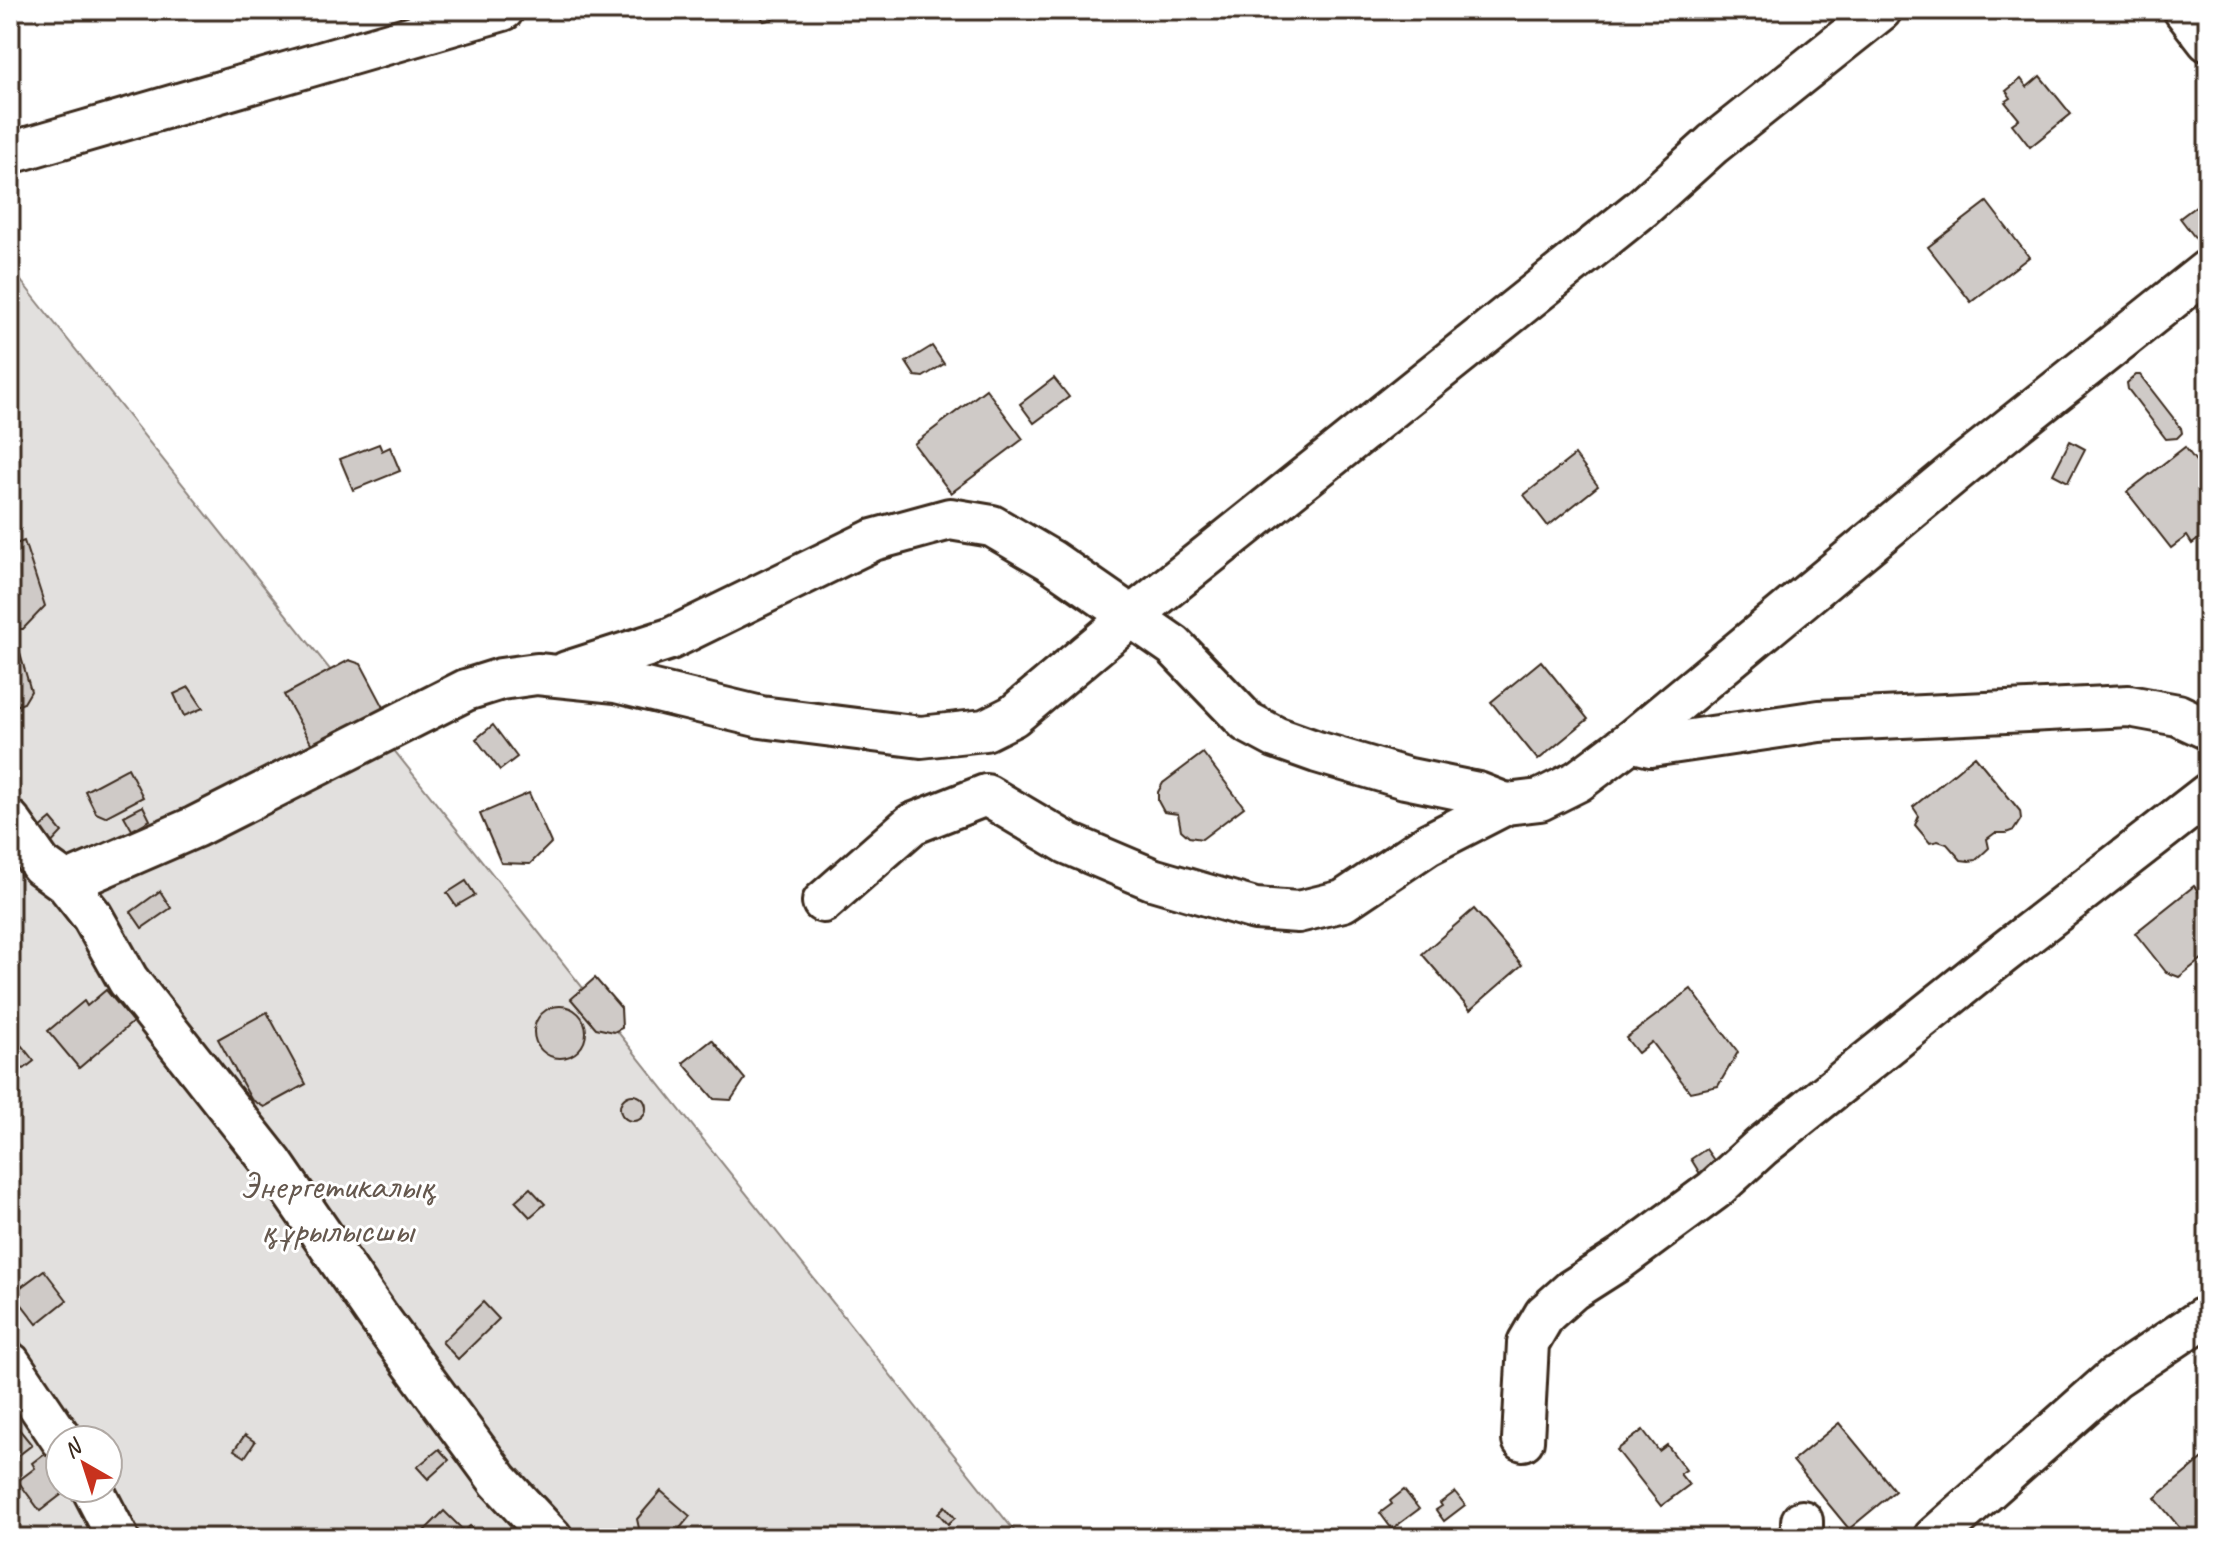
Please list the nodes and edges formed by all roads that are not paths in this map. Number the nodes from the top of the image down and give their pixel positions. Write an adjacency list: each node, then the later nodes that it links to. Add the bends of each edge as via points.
1 (503, 10): 5 (street)
2 (1881, 10): 7 (street)
3 (2184, 10): 4 (street)
4 (2208, 41)
5 (10, 153)
6 (2208, 270): 10 (street)
7 (1132, 616): 8 (street, via 1013,716 985,730 936,736 761,717 616,682); 8 (street, via 992,526 950,519 873,540 670,639); 12 (street, via 1174,646 1247,722 1275,737)
8 (556, 676): 14 (street, via 501,679 466,690 195,827)
9 (2208, 729): 10 (street, via 2178,715 2129,706 1819,721 1651,746)
10 (1631, 741): 12 (street, via 1578,781 1540,800)
11 (2208, 794): 19 (street, via 1929,1012 1714,1190 1545,1314 1528,1343)
12 (1506, 804): 15 (street, via 1428,844 1343,901 1298,912 1255,909 1152,879 1067,843 986,795 912,824)
13 (10, 821): 14 (street, via 41,865)
14 (66, 883): 22 (street, via 92,916 128,980 273,1164 499,1481)
15 (823, 902)
16 (2208, 1315): 23 (street, via 2114,1378)
17 (10, 1363): 18 (street)
18 (51, 1424)
19 (1523, 1440)
20 (100, 1504): 21 (street)
21 (118, 1538)
22 (552, 1538)
23 (1934, 1538)

